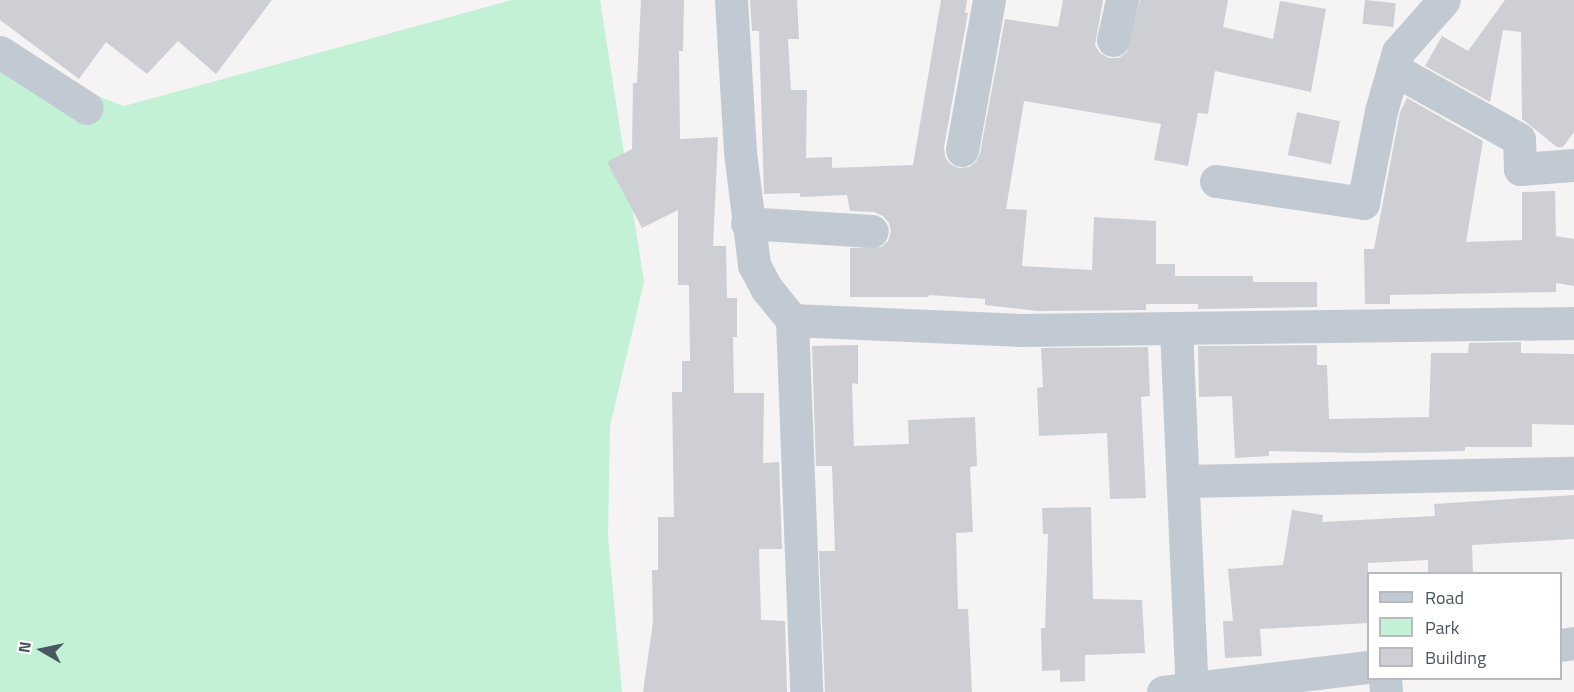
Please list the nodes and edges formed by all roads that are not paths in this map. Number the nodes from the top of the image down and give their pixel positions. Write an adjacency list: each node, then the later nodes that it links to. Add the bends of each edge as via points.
1 (730, 0): 12 (street)
2 (989, 0): 9 (street)
3 (1122, 0): 5 (street)
4 (1444, 0): 7 (street, via 1398,52)
5 (1113, 40)
6 (0, 52): 8 (street)
7 (1393, 69): 10 (street, via 1519,139 1520,168); 11 (street, via 1363,203)
8 (87, 108)
9 (962, 150)
10 (1574, 165)
11 (1216, 181)
12 (747, 223): 13 (street); 14 (street, via 754,265 766,289)
13 (872, 231)
14 (792, 320): 16 (street, via 1018,330); 21 (street)
15 (1574, 323): 16 (street)
16 (1176, 329): 18 (street)
17 (1574, 472): 18 (street)
18 (1183, 482): 20 (street)
19 (1367, 667): 20 (street)
20 (1183, 690)
21 (806, 692)

